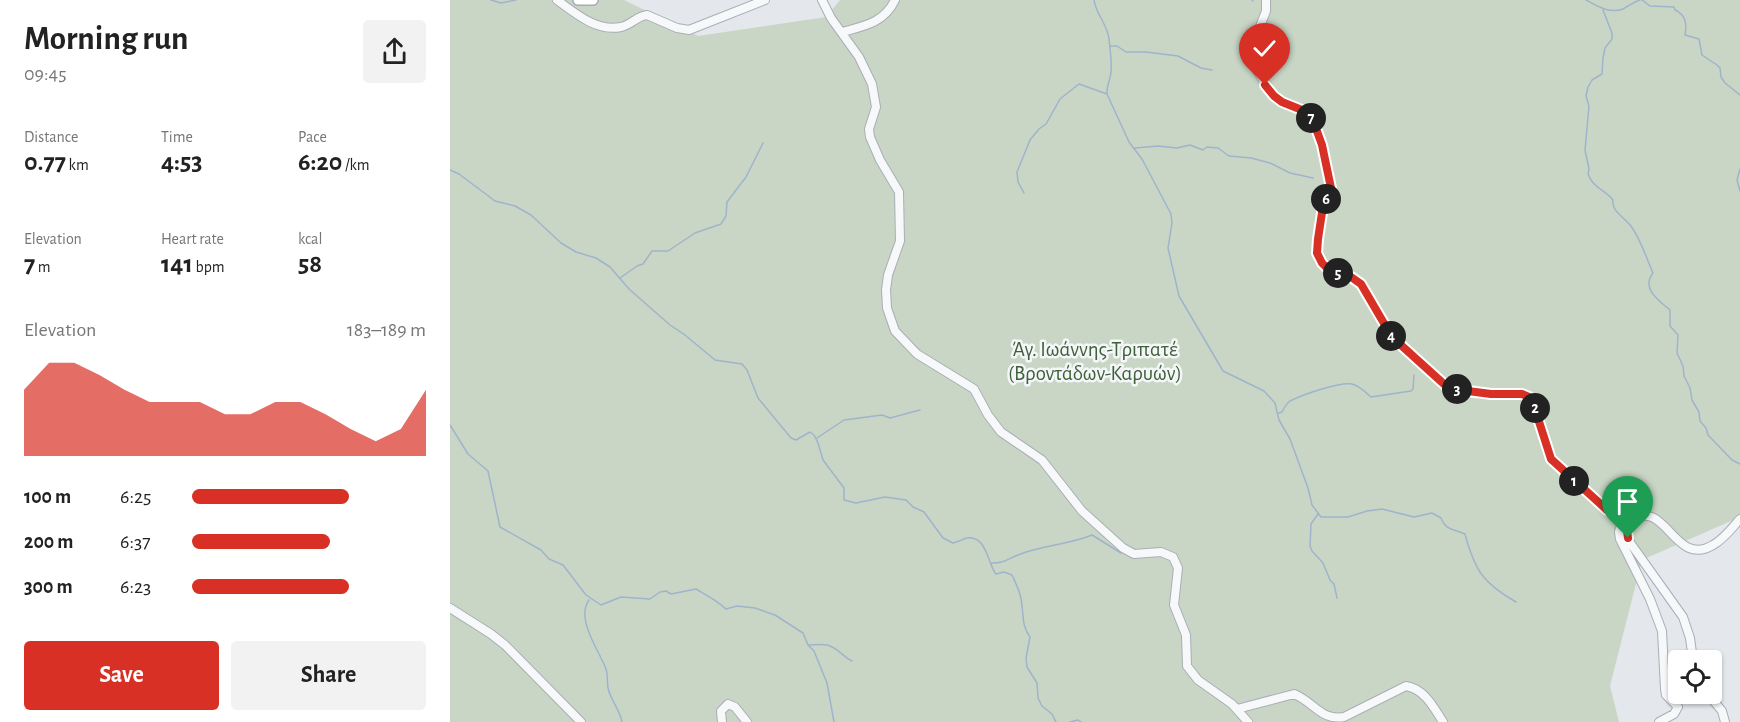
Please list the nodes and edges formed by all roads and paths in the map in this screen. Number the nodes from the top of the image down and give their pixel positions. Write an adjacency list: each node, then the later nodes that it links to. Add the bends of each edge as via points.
1 (557, 0): 4 (street, via 598,26 622,27 647,15 689,30)
2 (579, 0): 3 (main road)
3 (593, 0)
4 (765, 0)
5 (822, 0): 8 (street)
6 (895, 0): 8 (street, via 880,20)
7 (1266, 0): 10 (street, via 1266,11 1254,42 1255,64 1274,96 1302,109 1311,118 1328,170 1331,188 1320,222 1319,260 1329,270 1361,284 1392,337 1445,385 1477,393 1529,397 1551,459 1607,510)
8 (842, 32): 14 (street, via 872,84 876,107 870,137 899,192 900,241 886,290 895,331 917,354 974,389 1001,432 1042,460 1082,511 1124,548 1134,554 1161,552 1173,558 1178,571 1174,605 1186,635 1187,666 1200,682)
9 (1740, 519): 10 (street, via 1717,543 1696,550 1682,544 1653,517)
10 (1626, 520): 12 (street, via 1631,544 1683,617); 20 (street, via 1619,532 1620,539 1662,631 1665,692 1678,707 1674,714)
11 (450, 608): 15 (street, via 491,634)
12 (1692, 650)
13 (1716, 704): 21 (street)
14 (1237, 709): 18 (street); 19 (street, via 1294,694 1326,717 1337,718 1406,686 1424,695)
15 (581, 722)
16 (722, 722): 17 (street, via 721,711 728,704)
17 (747, 722)
18 (1248, 722)
19 (1443, 722)
20 (1659, 722)
21 (1725, 722)

